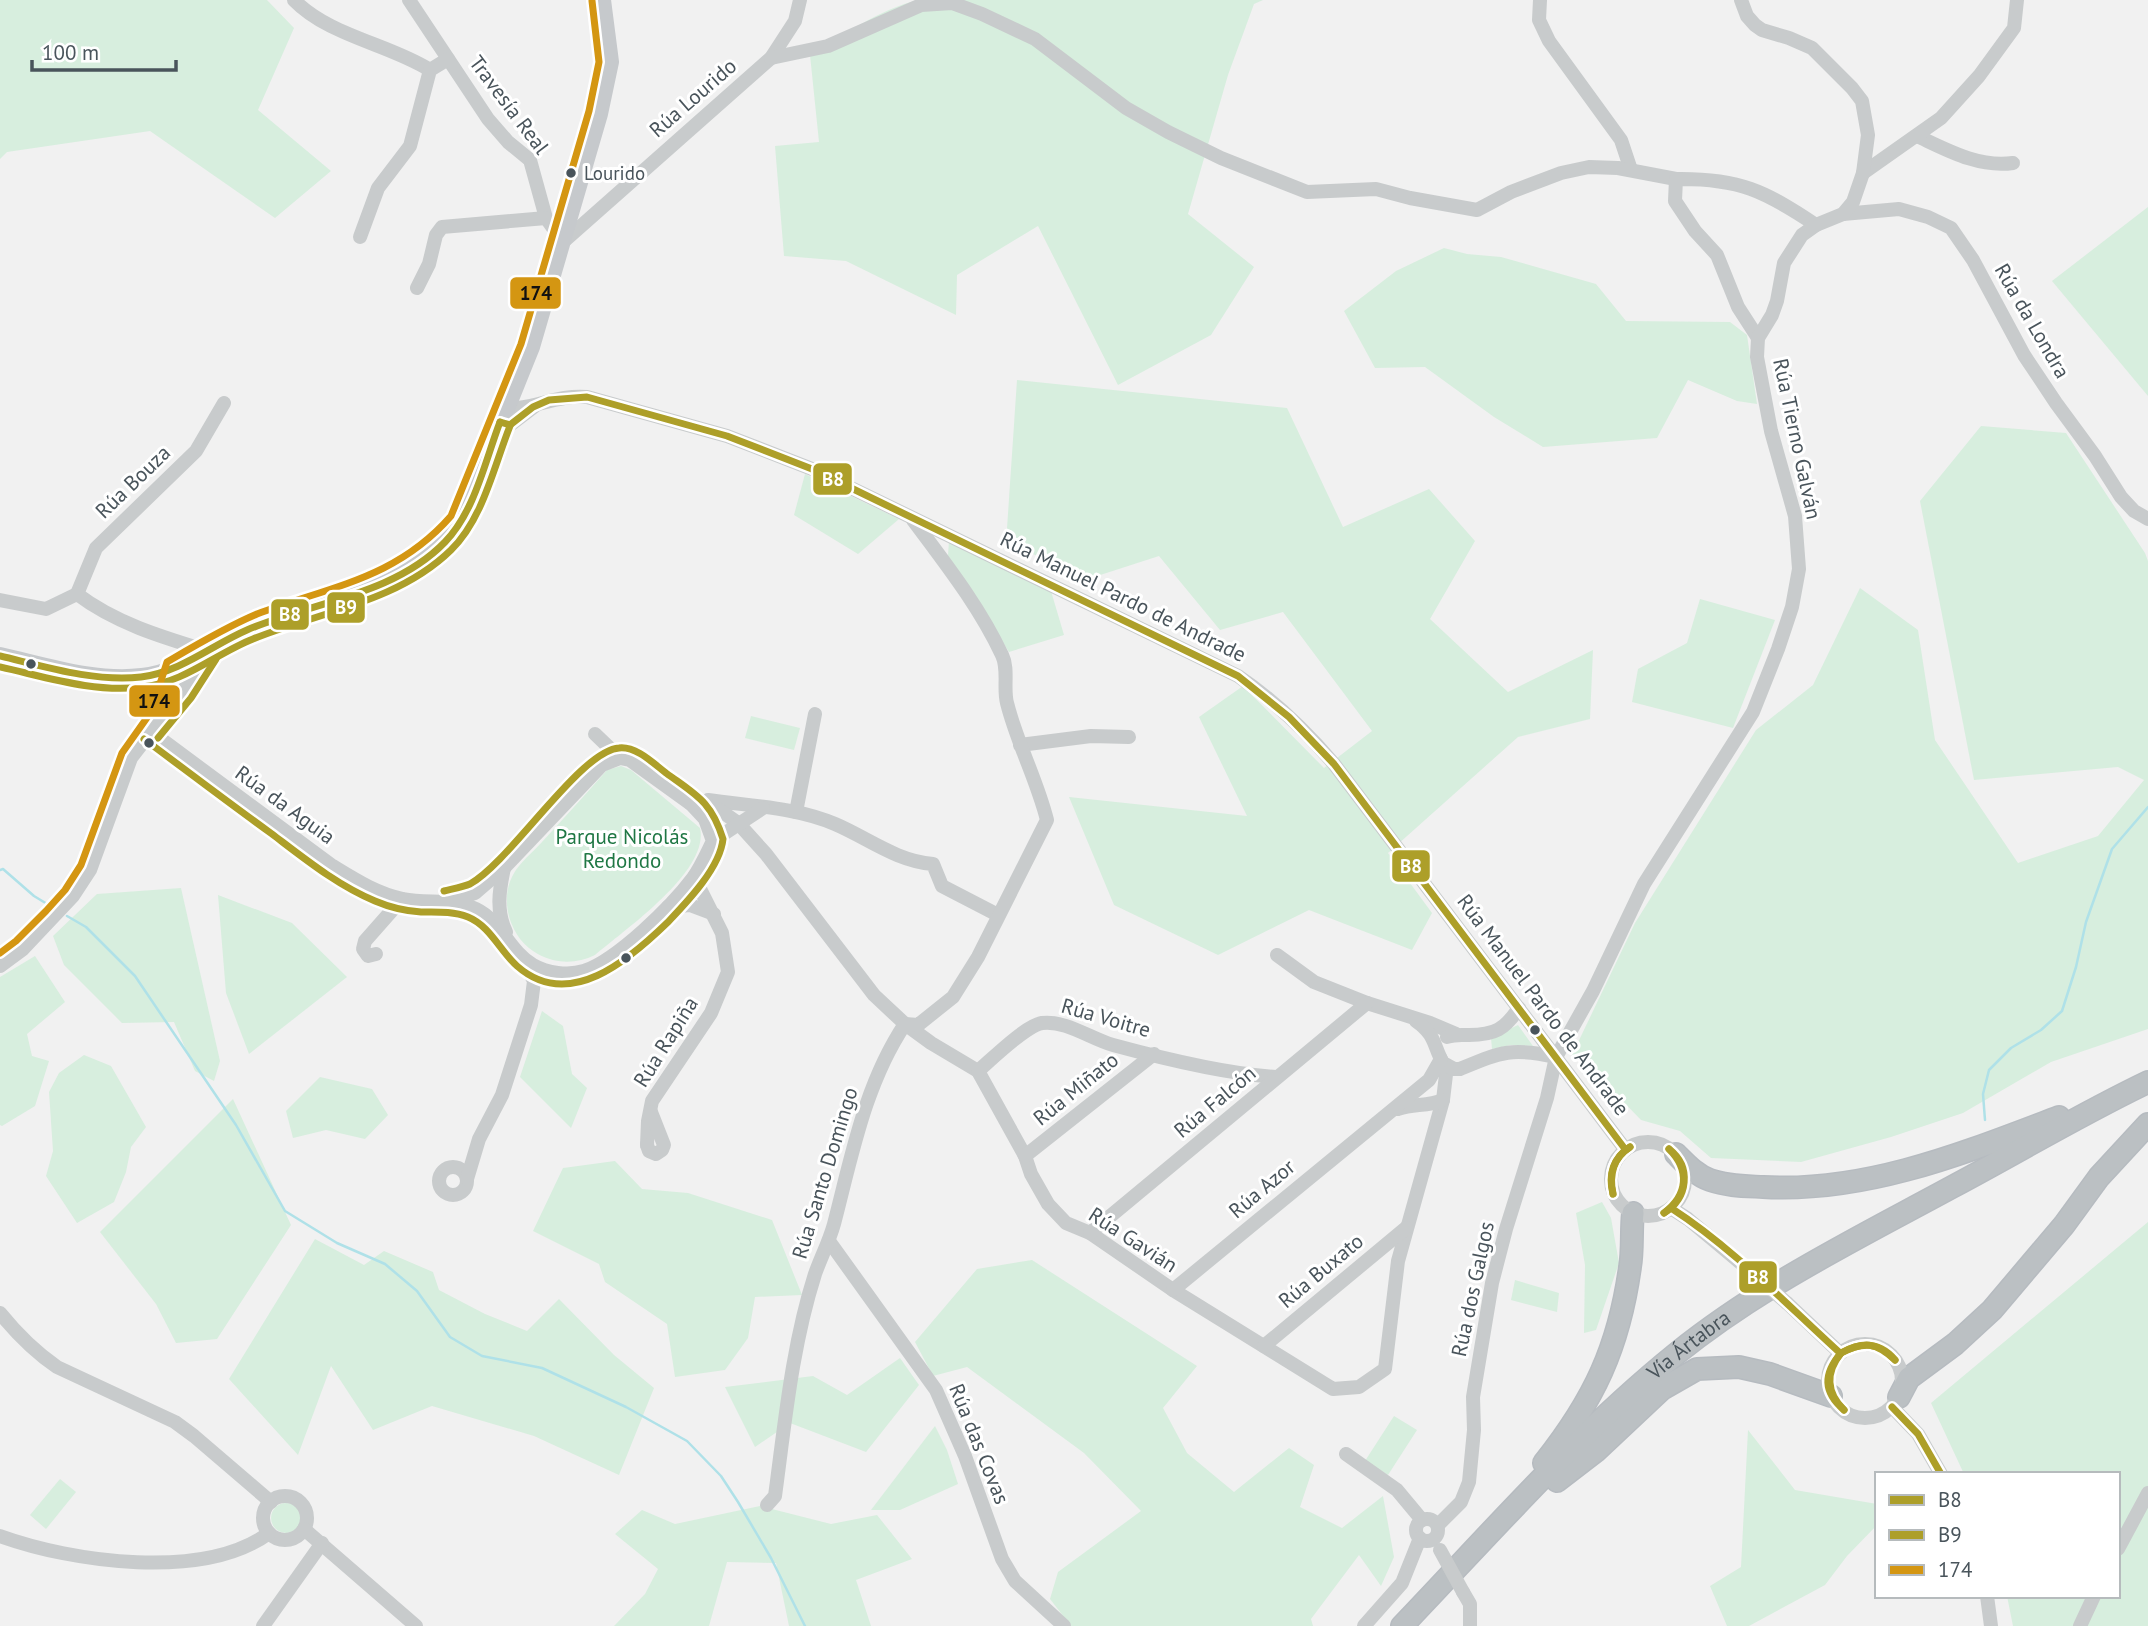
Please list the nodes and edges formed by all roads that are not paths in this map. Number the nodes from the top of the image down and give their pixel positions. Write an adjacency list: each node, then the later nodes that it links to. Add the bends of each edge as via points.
1 (294, 0): 10 (street, via 361,40)
2 (409, 0): 9 (street, Travesía Real)
3 (602, 0): 20 (main road, via 609,73)
4 (800, 0): 8 (street, Rúa Lourido, via 795,21)
5 (1540, 0): 13 (street, via 1539,20 1549,41 1621,141)
6 (1741, 0): 14 (street, via 1755,25 1812,48 1862,101 1868,135)
7 (2017, 0): 11 (street, via 2014,29 1941,118)
8 (771, 58): 13 (street, via 828,46 921,5 952,3 1035,39 1126,108 1168,132 1307,192 1376,189 1477,210 1561,173 1589,167); 20 (street, Rúa Lourido)
9 (448, 59): 10 (street, Travesía Real); 17 (street, Travesía Real, via 488,120 530,160)
10 (430, 70): 19 (street, via 410,146 378,188)
11 (1917, 136): 12 (street, via 1977,161); 14 (street)
12 (2013, 163)
13 (1631, 170): 15 (street)
14 (1863, 173): 16 (street, via 1853,202)
15 (1676, 178): 18 (street, via 1734,182 1776,199); 22 (street, via 1675,201 1717,255 1738,307)
16 (1843, 214): 18 (street, Rúa Tierno Galván); 26 (street, Rúa da Londra, via 1899,209 1951,228 2056,403 2121,498)
17 (546, 218): 20 (street, Travesía Real); 21 (street, via 442,227)
18 (1816, 225): 22 (street, Rúa Tierno Galván, via 1802,235 1784,263 1772,315)
19 (360, 237)
20 (563, 243): 24 (main road)
21 (416, 288)
22 (1758, 338): 66 (street, Rúa Tierno Galván, via 1757,357 1771,431 1795,516 1800,569 1792,607 1753,712 1644,884)
23 (223, 403): 27 (street, Rúa Bouza, via 196,451 96,548)
24 (511, 413): 25 (street, Rúa Manuel Pardo de Andrade, via 551,399 587,397 727,436 812,469); 29 (main road, via 460,522 435,551 397,575 263,623)
25 (910, 516): 38 (street, via 961,583 1004,658 1006,700); 61 (street, Rúa Manuel Pardo de Andrade, via 1238,676 1267,696 1334,764)
26 (2148, 519)
27 (77, 594): 28 (street, via 46,609); 29 (street, via 97,610)
28 (0, 600)
29 (208, 651): 31 (main road); 32 (street)
30 (0, 656): 31 (main road, via 95,676)
31 (175, 675): 32 (street, via 188,677); 34 (street)
32 (187, 685): 34 (street)
33 (815, 715): 42 (street)
34 (161, 718): 35 (street)
35 (150, 731): 48 (street, Rúa da Aguia, via 331,865 379,892); 57 (street, via 131,758 90,870 54,918)
36 (595, 734): 39 (street)
37 (1129, 737): 38 (street, via 1091,736)
38 (1020, 745): 53 (street, via 1047,820)
39 (620, 758): 40 (street, via 630,760); 45 (street, Rúa da Aguia, via 601,765)
40 (687, 801): 41 (street); 43 (street, via 719,809); 44 (street, via 705,819)
41 (763, 808): 42 (street); 43 (street)
42 (796, 812): 53 (street, via 833,823 901,858 933,864 942,886)
43 (738, 823): 44 (street); 63 (street, Rúa Gavián, via 874,995)
44 (713, 841): 46 (street)
45 (504, 868): 47 (street, Rúa da Aguia); 54 (street, via 500,919)
46 (694, 877): 50 (street); 52 (street, Rúa Rapiña)
47 (477, 892): 49 (street, Rúa da Aguia); 51 (street, via 487,898)
48 (402, 899): 49 (street, Rúa da Aguia); 55 (street, via 365,941 368,957)
49 (447, 901): 51 (street, Rúa da Aguia)
50 (668, 907): 52 (street, via 690,905); 58 (street, via 607,958 584,971)
51 (478, 910): 54 (street, Rúa da Aguia)
52 (714, 914): 76 (street, Rúa Rapiña, via 728,972 711,1013 657,1091)
53 (998, 915): 63 (street, via 953,997 918,1024)
54 (513, 946): 58 (street, Rúa da Aguia, via 531,964); 60 (street, via 534,981)
55 (376, 954)
56 (1277, 955): 59 (street, via 1314,982)
57 (0, 966)
58 (564, 974): 60 (street, via 542,986)
59 (1367, 1003): 62 (street); 70 (street, Rúa Falcón)
60 (531, 1005): 80 (street, via 502,1095)
61 (1519, 1008): 64 (street, via 1501,1029); 66 (street, Rúa Manuel Pardo de Andrade)
62 (1412, 1019): 64 (street); 67 (street, via 1427,1028)
63 (905, 1024): 68 (street, Rúa Gavián); 90 (street, Rúa Santo Domingo, via 889,1048 862,1114)
64 (1459, 1035): 67 (street, via 1443,1041); 67 (street, via 1473,1046 1474,1056)
65 (1154, 1054): 68 (street, Rúa Voitre, via 1039,1023); 69 (street, Rúa Voitre); 83 (street, Rúa Miñato)
66 (1556, 1057): 67 (street, via 1507,1051); 81 (street, Rúa Manuel Pardo de Andrade); 106 (street, Rúa dos Galgos, via 1492,1283 1473,1397 1469,1482 1461,1502)
67 (1451, 1062): 72 (street, Rúa Gavián); 77 (street, Rúa Azor)
68 (978, 1072): 83 (street, Rúa Gavián)
69 (1237, 1072): 70 (street, Rúa Voitre); 73 (street)
70 (1276, 1077): 73 (street, Rúa Falcón)
71 (2148, 1082): 75 (highway, Vía Ártabra)
72 (1444, 1096): 74 (street, Rúa Azor, via 1431,1105); 79 (street, Rúa Gavián)
73 (1250, 1099): 89 (street, Rúa Falcón)
74 (1414, 1104): 77 (street, Rúa Azor); 79 (street, via 1428,1119)
75 (2102, 1104): 82 (highway, via 1892,1174 1795,1189 1710,1180); 102 (highway, Vía Ártabra, via 1781,1280 1732,1313 1624,1398)
76 (651, 1112): 76 (street, Rúa Rapiña, via 647,1145 656,1154 663,1148)
77 (1378, 1120): 91 (street, Rúa Azor)
78 (2148, 1124): 96 (highway, via 1992,1310 1909,1378)
79 (1432, 1134): 88 (street, Rúa Gavián)
80 (480, 1139): 84 (street); 85 (street)
81 (1625, 1149): 82 (street, via 1646,1142); 87 (street, via 1610,1178 1616,1199)
82 (1675, 1154): 86 (street, via 1685,1182)
83 (1025, 1156): 89 (street, Rúa Gavián, via 1048,1204 1066,1223)
84 (444, 1170): 85 (street, via 461,1169); 85 (street, via 440,1184 447,1193 460,1193)
85 (467, 1179)
86 (1671, 1208): 87 (street, via 1653,1216); 94 (street, bridge, via 1743,1265)
87 (1633, 1213): 102 (highway, via 1631,1264 1605,1368 1584,1408)
88 (1406, 1228): 93 (street, Rúa Buxato); 93 (street, Rúa Gavián, via 1385,1370 1359,1387 1334,1389)
89 (1090, 1233): 91 (street, Rúa Gavián)
90 (829, 1241): 101 (street, Rúa Santo Domingo, via 815,1274 794,1362 775,1496); 113 (street, Rúa das Covas, via 936,1390 1002,1559 1015,1581)
91 (1173, 1290): 93 (street, Rúa Gavián)
92 (0, 1313): 100 (street, via 44,1358 174,1422)
93 (1264, 1346)
94 (1840, 1353): 95 (street, via 1829,1373); 96 (street, via 1863,1344 1887,1351 1901,1372)
95 (1831, 1396): 96 (street, via 1841,1410 1857,1418 1876,1417); 102 (highway, via 1739,1367 1697,1369 1662,1389 1595,1451)
96 (1896, 1402): 98 (street)
97 (1346, 1454): 106 (street, via 1397,1490 1422,1520 1416,1528)
98 (1940, 1472)
99 (2148, 1493): 108 (street)
100 (271, 1502): 103 (street, via 289,1497 301,1504 306,1516); 104 (street, via 263,1520)
101 (766, 1505)
102 (1514, 1509): 115 (highway, Vía Ártabra)
103 (304, 1529): 104 (street, via 288,1540); 107 (street)
104 (269, 1533): 105 (street, via 230,1552 160,1562 91,1558)
105 (0, 1536)
106 (1433, 1538): 114 (street); 116 (street, bridge, via 1469,1604)
107 (322, 1544): 111 (street); 112 (street)
108 (2120, 1545)
109 (1987, 1598): 117 (street)
110 (2093, 1598): 118 (street)
111 (263, 1626)
112 (416, 1626)
113 (1064, 1626)
114 (1364, 1626)
115 (1402, 1626)
116 (1470, 1626)
117 (1991, 1626)
118 (2080, 1626)

